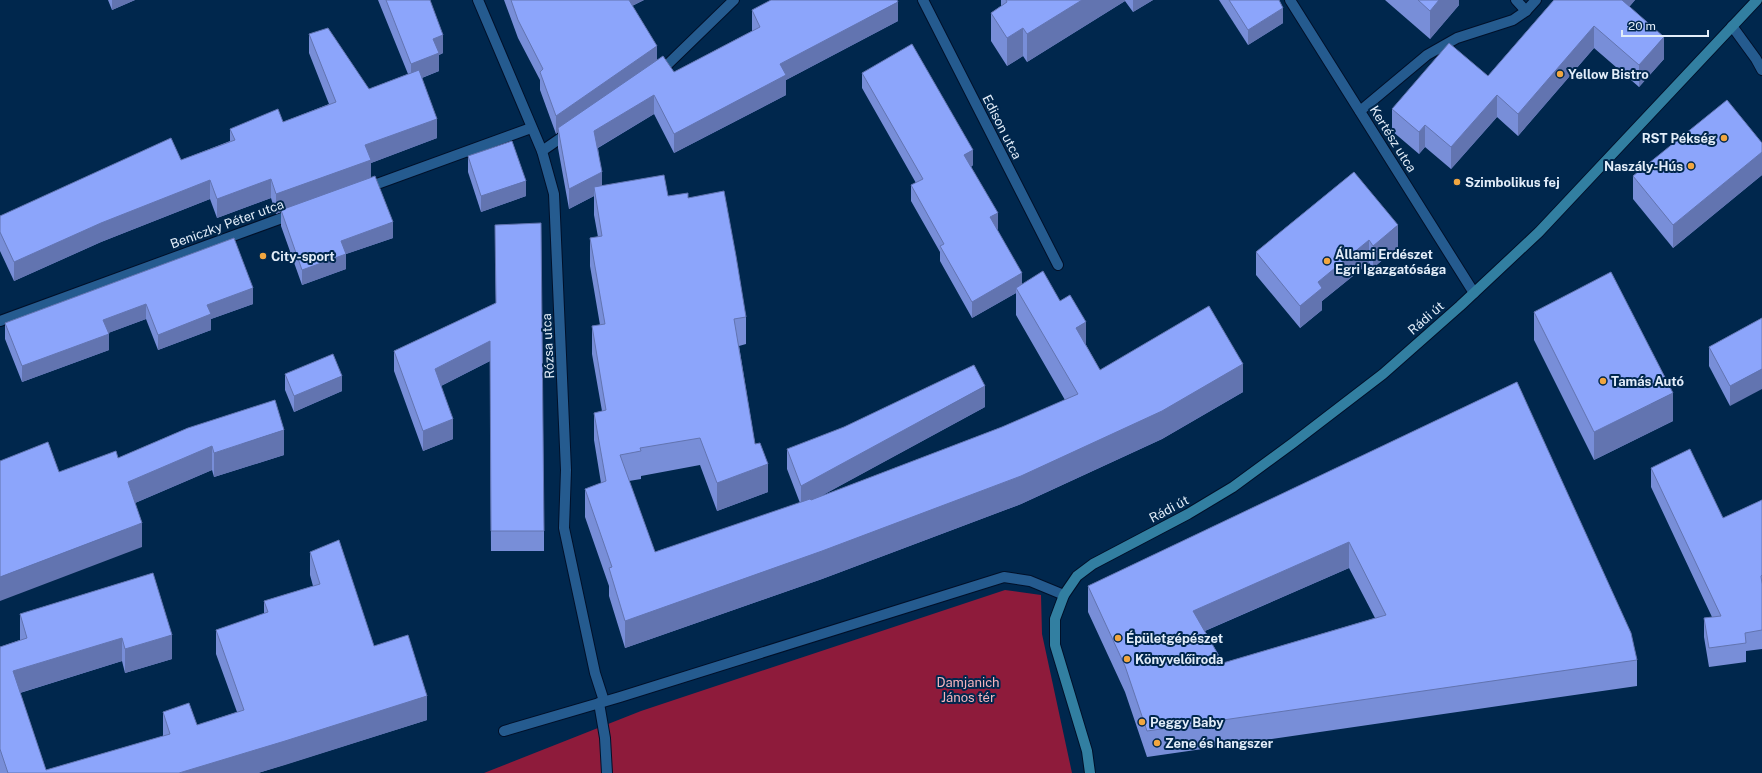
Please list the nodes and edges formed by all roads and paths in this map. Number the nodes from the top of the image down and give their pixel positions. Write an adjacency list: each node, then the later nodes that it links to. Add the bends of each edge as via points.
1 (478, 0): 13 (street, Rózsa utca)
2 (734, 0): 11 (street, via 667,65)
3 (923, 0): 18 (street, Edison utca)
4 (1290, 0): 12 (street, Kertész utca)
5 (1516, 0): 8 (street)
6 (1536, 0): 8 (street)
7 (1757, 0): 9 (street, Rádi út)
8 (1526, 11): 12 (street, via 1513,20 1457,38 1427,55)
9 (1732, 26): 10 (street); 19 (street, Rádi út, via 1575,195)
10 (1762, 70)
11 (647, 79)
12 (1360, 111): 19 (street, Kertész utca)
13 (531, 128): 15 (street, Rózsa utca); 16 (street)
14 (575, 128): 15 (street)
15 (542, 151): 22 (street, Rózsa utca, via 554,194 566,470 564,528)
16 (359, 190)
17 (299, 212): 20 (street, Beniczky Péter utca)
18 (1058, 266)
19 (1474, 293): 21 (street, Rádi út, via 1383,374 1293,443 1233,487 1093,564 1077,576)
20 (0, 321)
21 (1064, 595): 22 (street, via 1030,581 1004,576); 25 (street, via 1055,618 1055,645 1087,751)
22 (602, 702): 23 (street); 24 (street)
23 (504, 731)
24 (607, 773)
25 (1090, 773)

